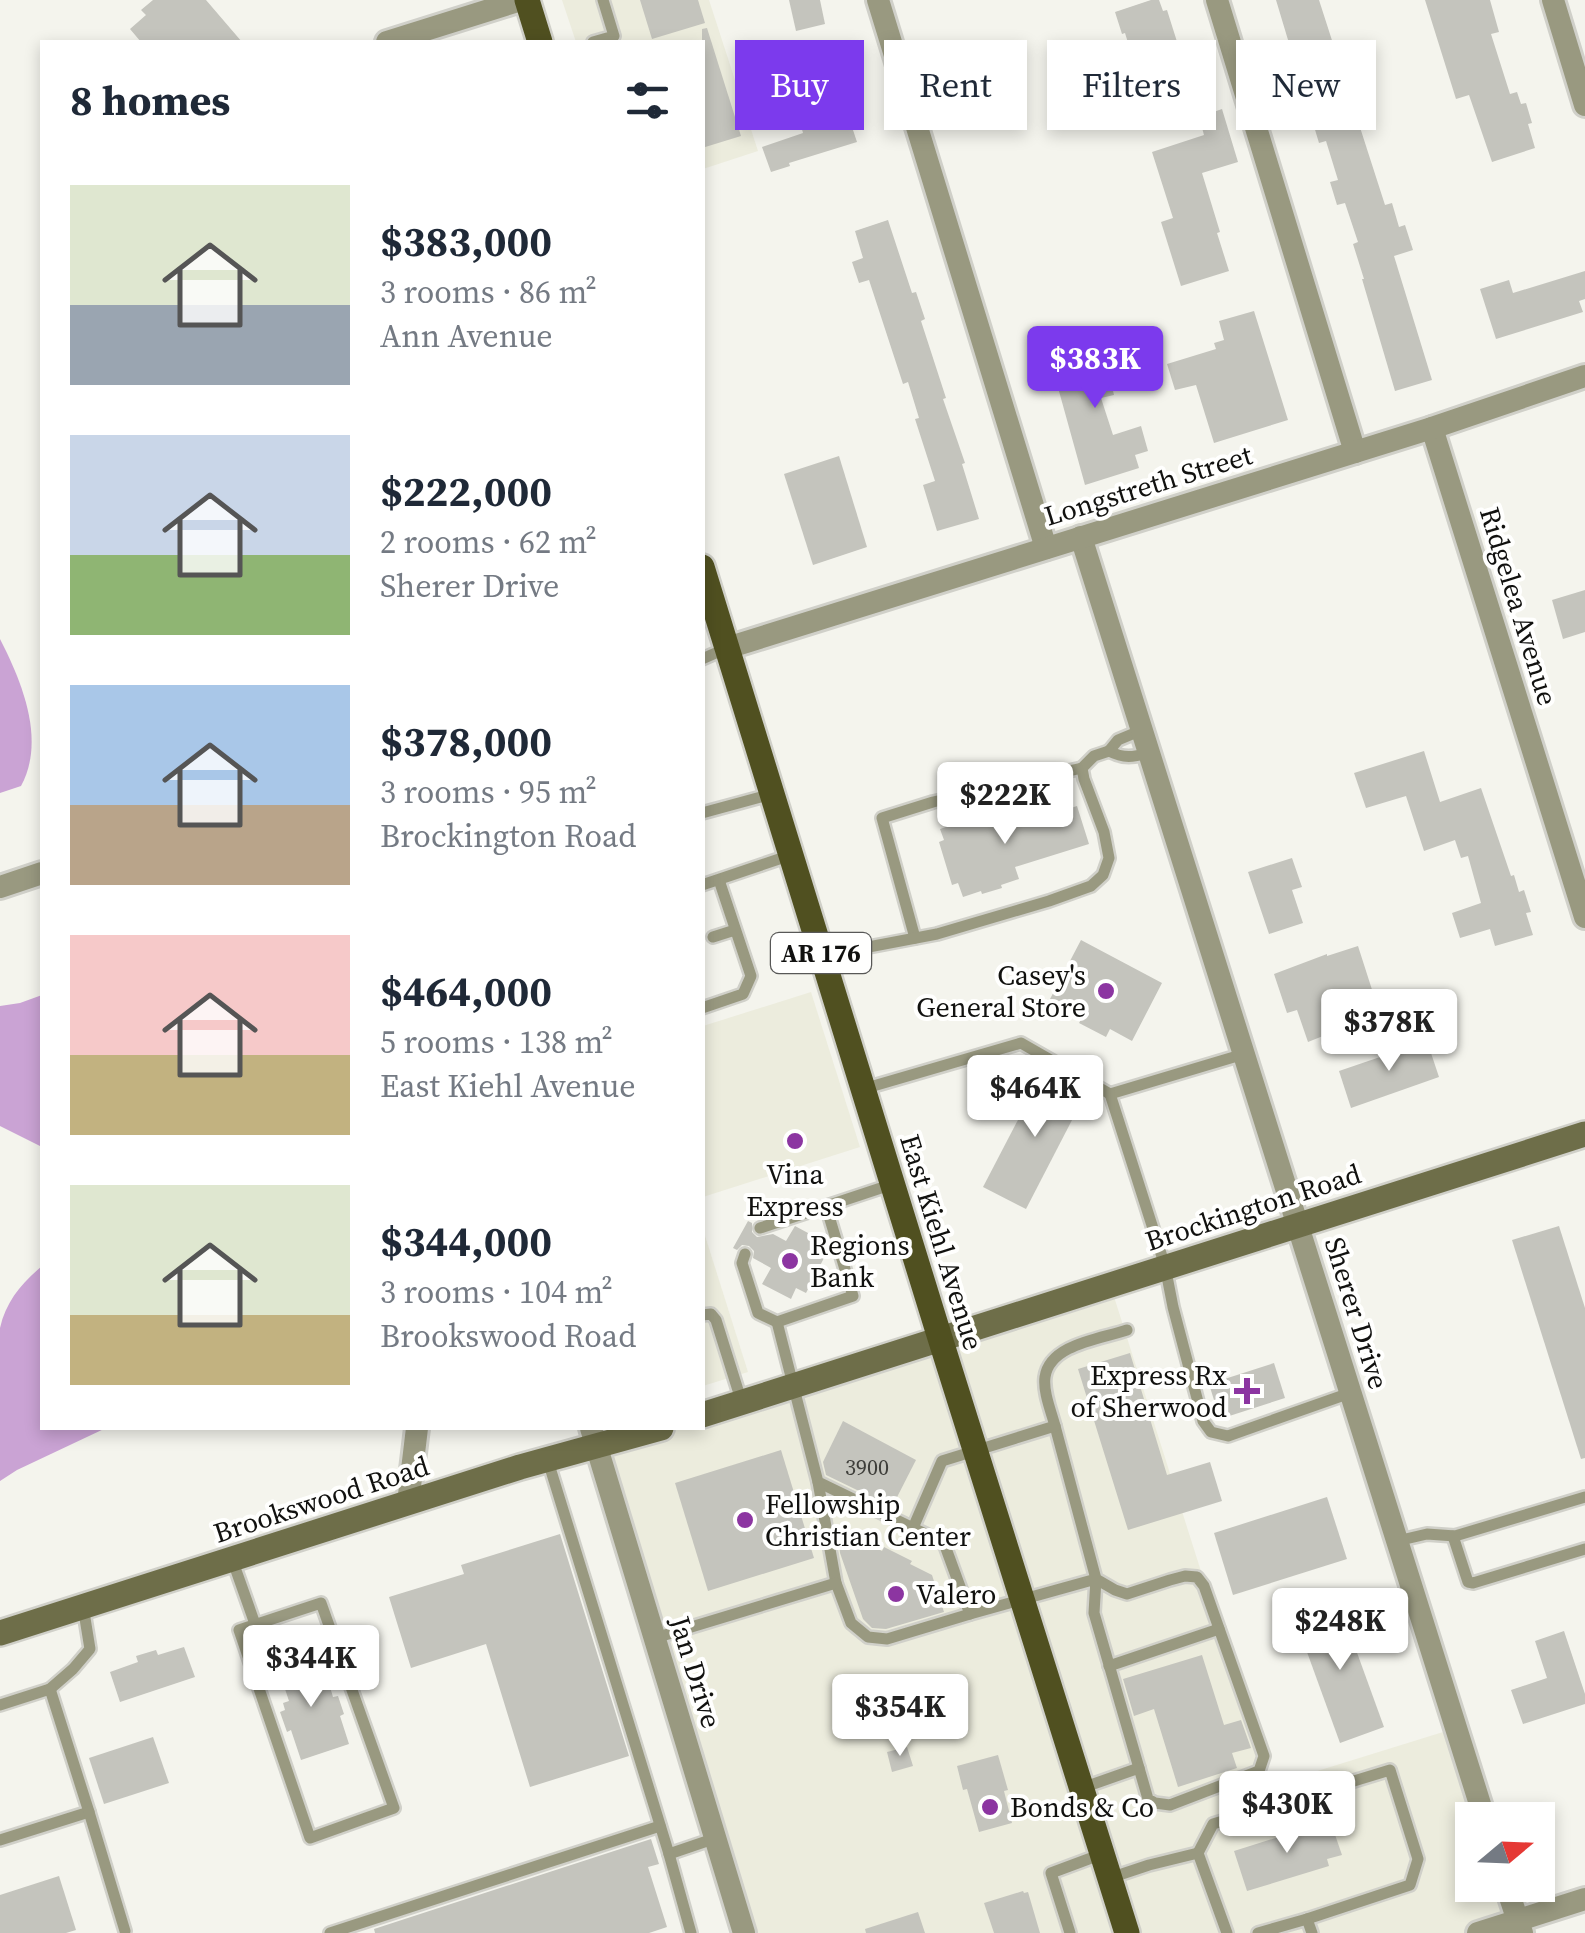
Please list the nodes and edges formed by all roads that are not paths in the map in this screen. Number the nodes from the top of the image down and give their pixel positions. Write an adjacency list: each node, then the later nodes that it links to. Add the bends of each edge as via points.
1 (524, 0): 6 (street); 7 (main road)
2 (604, 0): 8 (lane, via 614,36)
3 (878, 0): 14 (street)
4 (1218, 0): 12 (street)
5 (1553, 0): 9 (street)
6 (393, 40)
7 (539, 40)
8 (601, 40)
9 (1585, 106)
10 (1585, 376): 11 (street, Longstreth Street)
11 (1432, 428): 12 (street, Longstreth Street); 28 (street, Ridgelea Avenue)
12 (1355, 452): 13 (street, Longstreth Street)
13 (1081, 537): 14 (street, Longstreth Street); 18 (street, Sherer Drive)
14 (1046, 548): 16 (street, Longstreth Street)
15 (705, 576): 16 (main road, East Kiehl Avenue / AR 176)
16 (728, 648): 17 (lane); 21 (main road, East Kiehl Avenue / AR 176)
17 (705, 658)
18 (1146, 742): 19 (lane, via 1118,740); 19 (lane, via 1128,758); 34 (street, Sherer Drive)
19 (1110, 751): 20 (lane)
20 (1082, 768): 31 (lane, via 1104,832 1109,858 1103,876 1049,901); 31 (lane, via 882,818)
21 (772, 794): 22 (lane); 23 (main road, East Kiehl Avenue / AR 176)
22 (705, 812)
23 (791, 856): 25 (lane); 32 (main road, East Kiehl Avenue / AR 176)
24 (40, 874): 27 (street)
25 (719, 880): 26 (lane); 29 (lane)
26 (705, 884)
27 (0, 887)
28 (1585, 917)
29 (736, 930): 30 (lane); 33 (lane, via 751,976 744,994)
30 (713, 937)
31 (916, 938): 32 (lane)
32 (823, 959): 35 (main road, East Kiehl Avenue / AR 176)
33 (705, 1007)
34 (1244, 1054): 36 (lane); 40 (street, Sherer Drive)
35 (863, 1089): 36 (lane, via 1021,1043); 38 (main road, East Kiehl Avenue / AR 176)
36 (1110, 1094): 43 (lane)
37 (1585, 1134): 40 (main road, Brockington Road)
38 (892, 1184): 39 (lane); 47 (main road, East Kiehl Avenue / AR 176)
39 (826, 1206): 41 (lane); 45 (lane, via 853,1296)
40 (1298, 1224): 43 (main road, Brockington Road); 49 (street, Sherer Drive)
41 (760, 1228)
42 (745, 1254): 45 (lane, via 758,1313)
43 (1165, 1266): 47 (main road, Brockington Road); 49 (lane, via 1210,1432 1228,1436)
44 (705, 1315): 50 (lane, via 716,1320)
45 (777, 1322): 48 (lane)
46 (1127, 1330): 52 (lane, via 1053,1359 1045,1382)
47 (940, 1338): 48 (main road); 56 (main road, East Kiehl Avenue / AR 176)
48 (793, 1386): 50 (main road); 58 (lane)
49 (1350, 1393): 63 (street, Sherer Drive)
50 (742, 1403): 51 (main road)
51 (705, 1414)
52 (1054, 1426): 56 (lane); 66 (lane)
53 (417, 1430): 60 (street)
54 (644, 1430): 55 (main road, Brookswood Road)
55 (594, 1436): 57 (main road, Brookswood Road); 74 (street, Jan Drive)
56 (975, 1450): 61 (lane, via 942,1461); 68 (main road, East Kiehl Avenue / AR 176)
57 (547, 1460): 60 (main road, Brookswood Road); 82 (lane)
58 (818, 1482): 61 (lane); 67 (lane)
59 (1585, 1497): 62 (lane)
60 (408, 1503): 65 (main road, Brookswood Road)
61 (913, 1528): 70 (lane, via 944,1543)
62 (1454, 1536): 63 (lane); 64 (lane, via 1473,1583)
63 (1397, 1541): 80 (street, Sherer Drive)
64 (1585, 1549)
65 (232, 1559): 69 (main road, Brookswood Road); 71 (lane)
66 (1096, 1579): 68 (lane); 72 (lane, via 1128,1594 1197,1577); 75 (lane, via 1094,1613)
67 (836, 1583): 70 (lane, via 852,1623 868,1637 886,1640); 74 (lane)
68 (1022, 1600): 70 (lane); 79 (main road, East Kiehl Avenue / AR 176)
69 (83, 1606): 73 (main road, Brookswood Road); 76 (lane, via 90,1650)
70 (970, 1614)
71 (255, 1624): 71 (lane, via 239,1630 310,1838 394,1808 321,1602)
72 (1219, 1628): 75 (lane); 78 (lane, via 1264,1756 1259,1771 1170,1805 1148,1799)
73 (0, 1633)
74 (654, 1638): 83 (street, Jan Drive)
75 (1108, 1666): 78 (lane)
76 (50, 1689): 77 (lane); 81 (lane)
77 (0, 1705)
78 (1139, 1768): 79 (lane)
79 (1081, 1788): 87 (main road, East Kiehl Avenue / AR 176)
80 (1479, 1802)
81 (88, 1812): 84 (lane); 92 (lane)
82 (660, 1826): 86 (lane); 93 (lane)
83 (716, 1838): 86 (lane); 95 (street, Jan Drive)
84 (0, 1840)
85 (1198, 1853): 87 (lane); 90 (lane, via 1214,1824 1390,1770 1418,1859 1410,1885); 98 (lane)
86 (668, 1854): 94 (lane)
87 (1106, 1866): 96 (lane, via 1051,1872); 97 (main road, East Kiehl Avenue / AR 176)
88 (1585, 1899): 91 (street)
89 (1511, 1902): 91 (street)
90 (1307, 1919): 99 (lane); 100 (lane)
91 (1519, 1927): 101 (street)
92 (125, 1931)
93 (330, 1933)
94 (689, 1933)
95 (744, 1933)
96 (1070, 1933)
97 (1127, 1933)
98 (1226, 1933)
99 (1258, 1933)
100 (1312, 1933)
101 (1478, 1933)

